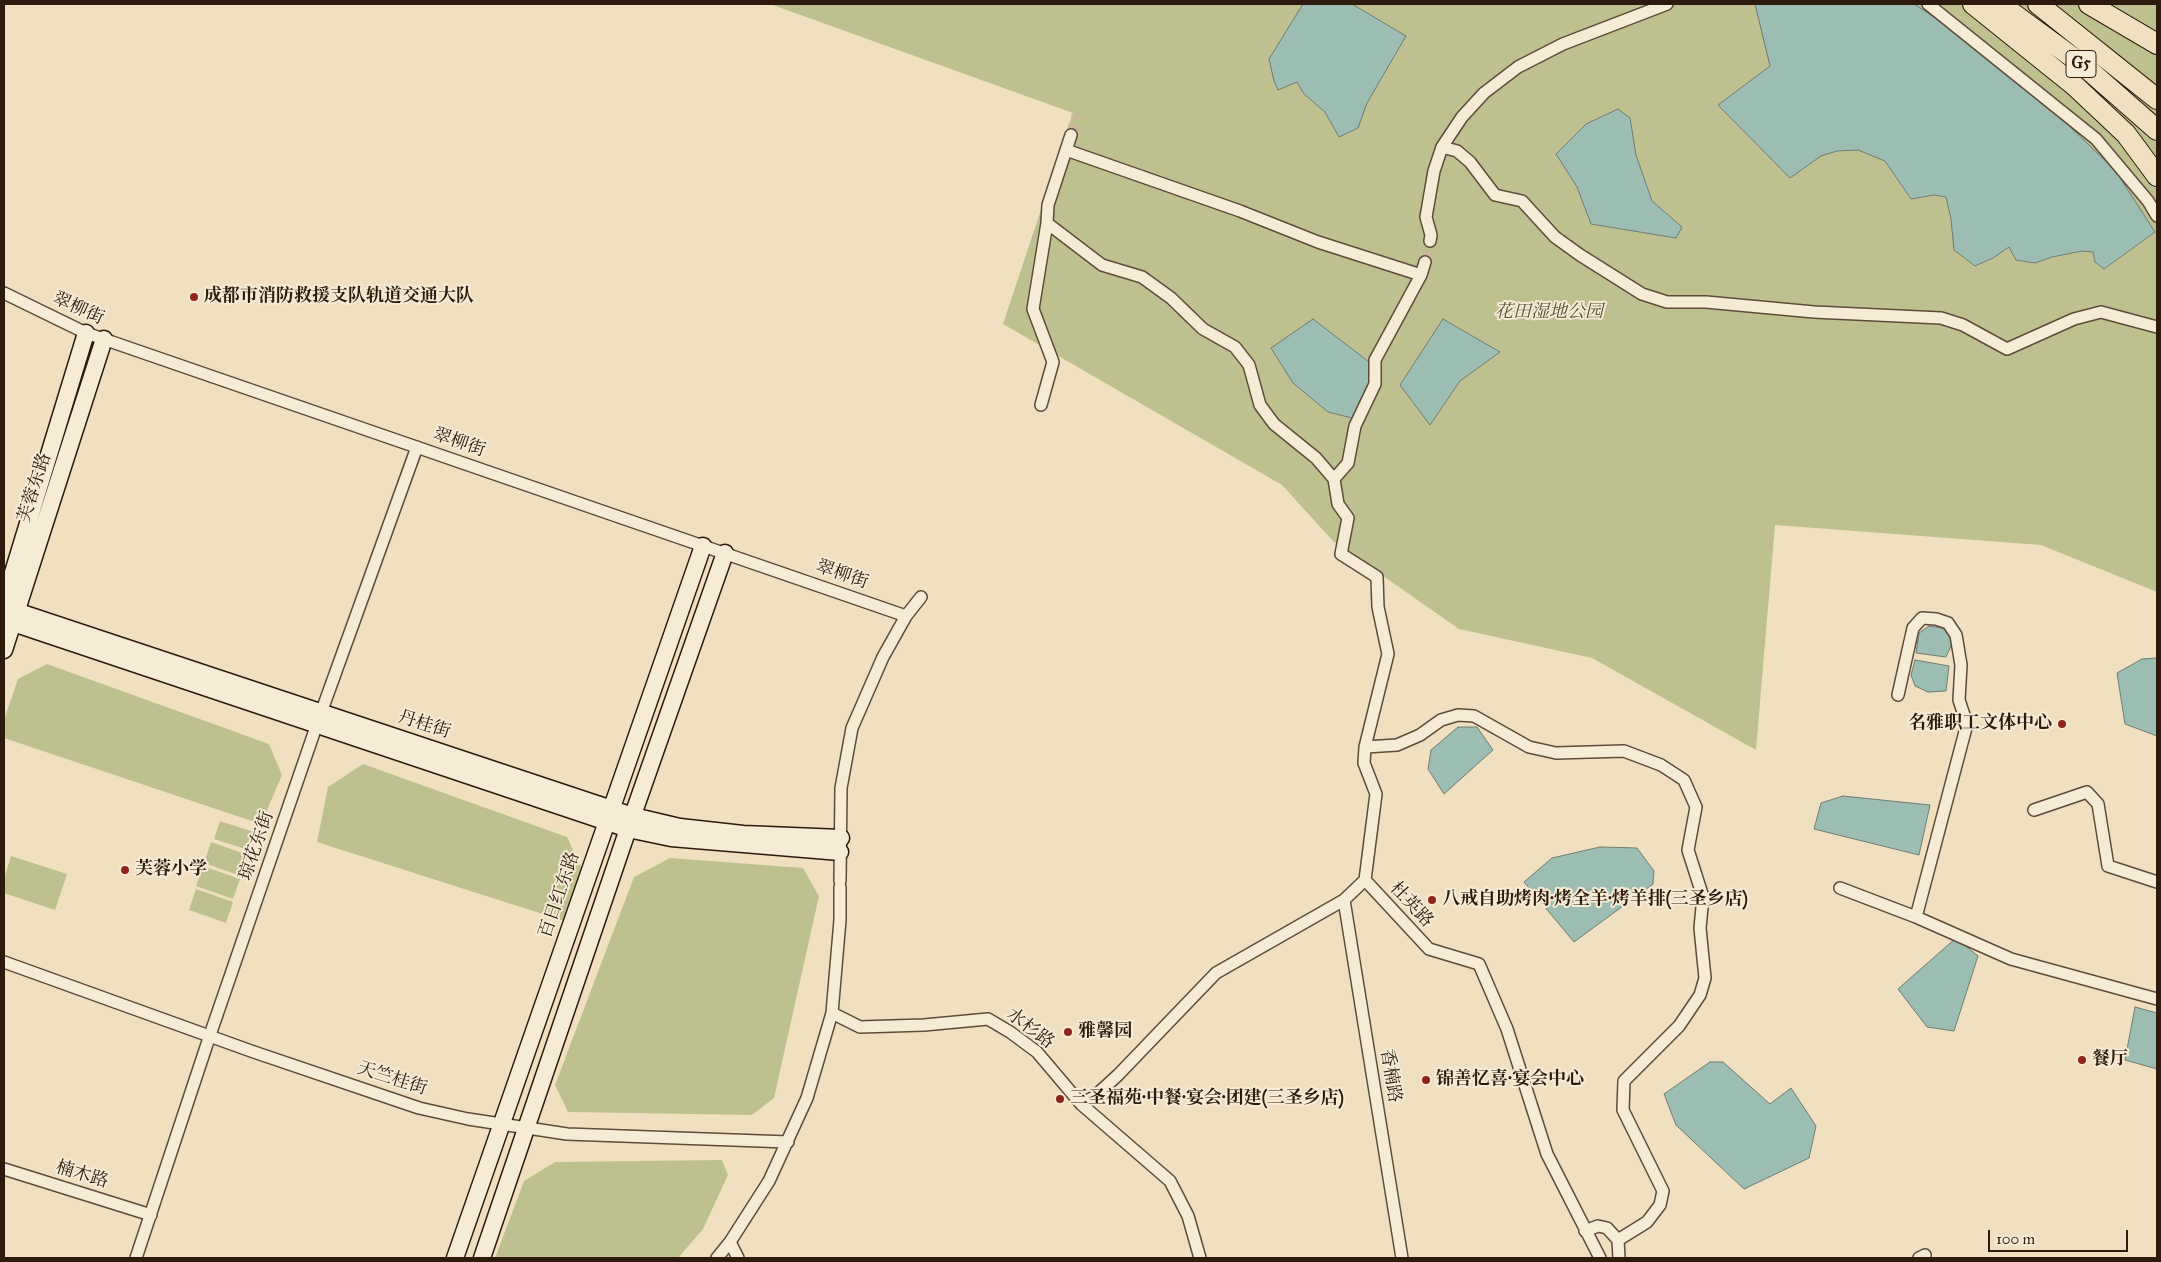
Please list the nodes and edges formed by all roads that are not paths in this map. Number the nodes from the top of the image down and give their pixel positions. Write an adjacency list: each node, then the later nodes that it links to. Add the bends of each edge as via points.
1 (1667, 4): 11 (street, via 1563,44 1518,67 1484,93 1462,117)
2 (1928, 4): 14 (street, via 2096,139)
3 (1973, 4): 13 (highway, via 2076,86 2126,134)
4 (2000, 4): 9 (highway, G5, via 2083,65)
5 (2038, 4): 8 (highway, G5)
6 (2089, 4): 7 (highway)
7 (2157, 44)
8 (2157, 99)
9 (2157, 130)
10 (1071, 135): 12 (street)
11 (1442, 147): 16 (street, via 1426,217); 20 (street, via 1457,151 1470,162 1495,195 1522,201 1555,237 1580,255 1642,294 1667,302 1941,318 1962,325 2007,349 2101,312)
12 (1066, 150): 15 (street, via 1048,205); 18 (street, via 1318,242)
13 (2157, 176)
14 (2157, 216)
15 (1047, 223): 23 (street, via 1033,309 1053,362); 25 (street, via 1102,265 1142,277 1171,298 1203,329 1235,347 1249,365 1260,405 1274,424 1316,458)
16 (1430, 241)
17 (1425, 262): 18 (street)
18 (1421, 275): 25 (street, via 1375,360 1375,384 1356,426 1348,463)
19 (4, 293): 21 (street, 翠柳街)
20 (2157, 327)
21 (86, 333): 22 (street, 翠柳街); 29 (street, 芙蓉东路)
22 (104, 339): 24 (street, 翠柳街); 29 (street, 芙蓉东路)
23 (1041, 406)
24 (417, 447): 26 (street, 翠柳街); 33 (street, 琼花东街)
25 (1334, 479): 34 (street, via 1338,504 1348,518 1341,554 1377,577 1378,606 1388,654)
26 (703, 546): 27 (street, 翠柳街); 36 (street, 百日红东路)
27 (725, 553): 30 (street, 翠柳街); 37 (street)
28 (921, 597): 30 (street)
29 (8, 612): 31 (street, 芙蓉东路); 33 (street, 丹桂街)
30 (906, 616): 38 (street, via 852,728 841,788)
31 (4, 650)
32 (1898, 695): 43 (street, via 1913,628 1922,618 1948,623 1956,635 1961,665 1959,700 1967,724)
33 (320, 718): 36 (street, 丹桂街); 47 (street, 琼花东街)
34 (1365, 747): 39 (street, via 1364,763 1376,794); 55 (street, via 1397,745 1420,735 1441,720 1458,715 1474,716 1529,747 1556,753 1624,752 1661,765 1684,780 1696,807 1688,850 1703,897 1700,928 1705,978 1700,995 1679,1026 1624,1081 1623,1110 1663,1191 1660,1204 1647,1222)
35 (2034, 810): 40 (street, via 2087,792 2098,804 2108,866)
36 (609, 815): 37 (street, 丹桂街); 49 (street, 百日红东路)
37 (630, 822): 38 (street, 丹桂街, via 671,838); 50 (street)
38 (840, 845): 46 (street, via 839,928)
39 (1364, 880): 42 (street, 杜英路); 54 (street, 杜英路, via 1428,950 1479,964 1507,1029 1547,1154)
40 (2157, 882)
41 (1840, 888): 43 (street)
42 (1344, 900): 48 (street, 杜英路, via 1216,973 1118,1074 1094,1097); 63 (street, 香楠路)
43 (1916, 917): 45 (street, via 2011,960)
44 (4, 962): 47 (street, 天竺桂街)
45 (2157, 999)
46 (832, 1013): 48 (street, 水杉路, via 860,1027 988,1019 1037,1052); 51 (street, via 807,1098)
47 (210, 1035): 49 (street, 天竺桂街, via 420,1108); 53 (street, 琼花东街)
48 (1080, 1104): 62 (street, 水杉路, via 1170,1181 1188,1216)
49 (502, 1124): 50 (street, 天竺桂街); 58 (street, 百日红东路)
50 (526, 1128): 51 (street, 天竺桂街, via 614,1137); 59 (street)
51 (788, 1142): 56 (street, via 769,1181)
52 (4, 1169): 53 (street, 楠木路)
53 (151, 1215): 57 (street, 琼花东街)
54 (1586, 1231): 55 (street, via 1598,1226 1607,1228); 64 (street, 杜英路)
55 (1618, 1240): 65 (street)
56 (730, 1242): 60 (street); 61 (street)
57 (136, 1258)
58 (455, 1258)
59 (482, 1258)
60 (717, 1258)
61 (738, 1258)
62 (1200, 1258)
63 (1402, 1258)
64 (1600, 1258)
65 (1618, 1258)

